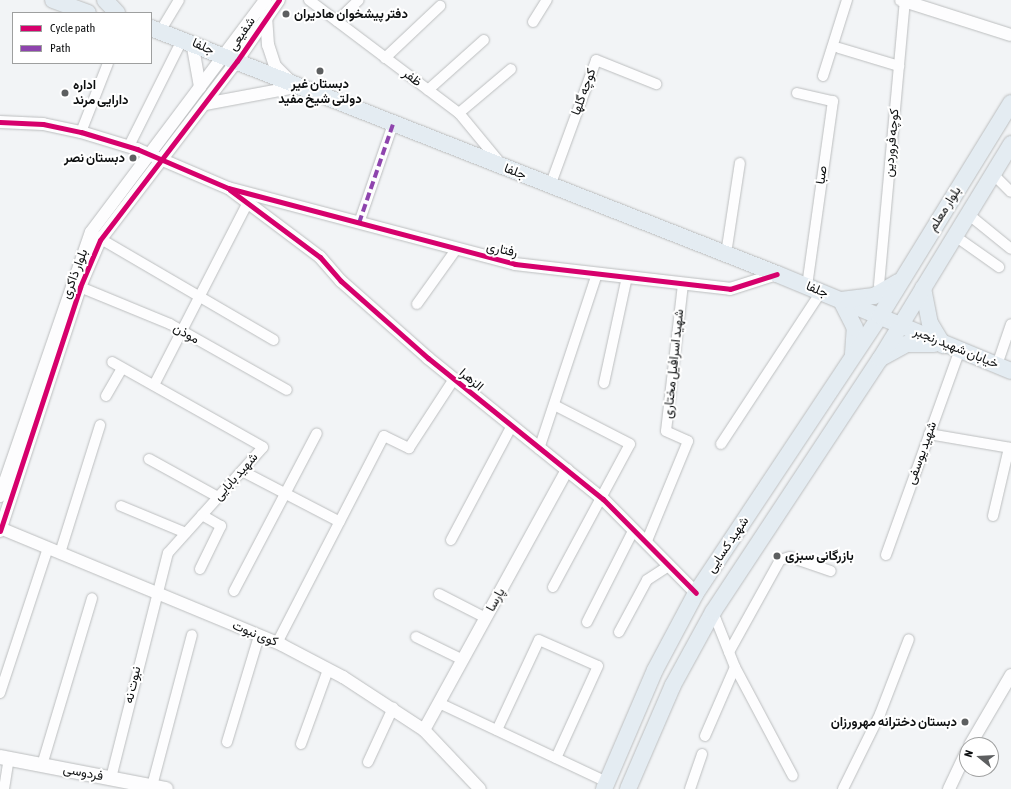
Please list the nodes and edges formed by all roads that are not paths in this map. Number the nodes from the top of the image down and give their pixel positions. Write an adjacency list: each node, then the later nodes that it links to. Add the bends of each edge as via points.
1 (53, 0): 12 (main road)
2 (105, 0): 13 (main road)
3 (179, 0): 17 (street)
4 (265, 0): 23 (street, شفیعی)
5 (279, 0): 14 (street, شفیعی)
6 (309, 0): 15 (street, ظفر)
7 (359, 0): 15 (street)
8 (547, 0): 16 (street)
9 (847, 0): 27 (street)
10 (903, 1): 18 (street); 25 (street, کوچه فروردین)
11 (440, 6): 22 (street)
12 (85, 12)
13 (116, 12)
14 (266, 17): 23 (street, شفیعی); 30 (street, via 268,45 275,66)
15 (337, 21): 22 (street, ظفر)
16 (533, 22)
17 (156, 29): 19 (main road, جلفا)
18 (1011, 35)
19 (187, 40): 23 (main road, جلفا); 29 (street); 40 (street)
20 (484, 40): 31 (street)
21 (839, 48): 25 (street)
22 (385, 58): 31 (street, ظفر)
23 (230, 59): 29 (street, بلوار ذاکری); 30 (main road, جلفا); 34 (street, بلوار ذاکری)
24 (108, 64): 38 (street)
25 (899, 66): 64 (street, کوچه فروردین)
26 (511, 69): 35 (street)
27 (823, 76)
28 (656, 84): 46 (street, کوچه گلها, via 596,60)
29 (200, 87): 41 (street, بلوار ذاکری)
30 (296, 87): 34 (street); 37 (main road, جلفا)
31 (428, 90): 35 (street, ظفر)
32 (797, 93): 67 (street, صبا, via 833,101)
33 (1011, 103): 62 (main road, بلوار معلم)
34 (205, 104): 42 (street, بلوار ذاکری)
35 (459, 113): 44 (street, ظفر)
36 (0, 122): 38 (street, via 43,124)
37 (393, 124): 44 (main road, جلفا); 51 (street)
38 (82, 132): 40 (street)
39 (1011, 144): 45 (main road, بلوار معلم)
40 (129, 146): 41 (street)
41 (149, 154): 42 (street); 52 (street, بلوار ذاکری)
42 (161, 160): 47 (street); 54 (street, بلوار ذاکری)
43 (740, 163): 57 (street)
44 (504, 168): 46 (main road, جلفا)
45 (993, 174): 48 (street); 50 (main road, بلوار معلم)
46 (550, 186): 57 (main road, جلفا)
47 (228, 188): 49 (street, الزهرا); 51 (street, رفتاری)
48 (1011, 192)
49 (247, 204): 68 (street); 83 (street, الزهرا, via 320,257 341,281)
50 (968, 214): 53 (main road, بلوار معلم); 55 (street)
51 (359, 223): 56 (street, رفتاری)
52 (90, 232): 54 (street); 102 (street, بلوار ذاکری)
53 (955, 236): 58 (street); 66 (main road, بلوار معلم)
54 (100, 240): 65 (street, بلوار ذاکری); 68 (street)
55 (1011, 249)
56 (454, 251): 59 (street, رفتاری, via 515,264); 70 (street)
57 (726, 254): 60 (main road, جلفا)
58 (999, 267)
59 (597, 274): 61 (street, رفتاری); 88 (street)
60 (778, 274): 63 (street, رفتاری, via 730,288); 67 (main road, جلفا)
61 (627, 277): 63 (street, رفتاری); 84 (street)
62 (903, 278): 69 (main road, via 874,296); 71 (main road, بلوار معلم)
63 (683, 283): 113 (street, شهید اسرافیل مختاری, via 666,431 688,441)
64 (879, 285)
65 (80, 287): 74 (street, موذن); 109 (street, بلوار ذاکری)
66 (923, 288): 73 (main road, بلوار معلم); 76 (main road, via 930,323)
67 (814, 289): 69 (main road, جلفا); 95 (street)
68 (199, 297): 74 (street); 75 (street)
69 (841, 300): 71 (main road, جلفا); 78 (main road, via 855,328)
70 (417, 304)
71 (880, 316): 73 (main road, جلفا); 78 (main road, شهید کسایی)
72 (1011, 324): 82 (street)
73 (901, 325): 76 (main road, خیابان شهید رنجبر); 79 (main road, شهید کسایی)
74 (181, 330): 85 (street); 86 (street, موذن)
75 (274, 340)
76 (943, 345): 77 (main road, خیابان شهید رنجبر); 79 (main road, via 906,344)
77 (959, 352): 82 (main road, خیابان شهید رنجبر); 94 (street, شهید یوسفی)
78 (853, 356): 89 (main road, شهید کسایی)
79 (880, 359): 92 (main road, شهید کسایی)
80 (112, 362): 81 (street, شهید بابایی)
81 (122, 368): 85 (street, شهید بابایی); 87 (street)
82 (1004, 368)
83 (454, 379): 91 (street, الزهرا); 108 (street, via 409,448 384,436)
84 (604, 383)
85 (154, 385): 100 (street, شهید بابایی, via 263,447)
86 (287, 390)
87 (106, 396)
88 (554, 405): 97 (street); 104 (street, via 630,444)
89 (816, 411): 92 (main road, via 832,413); 123 (main road, شهید کسایی)
90 (100, 425): 115 (street)
91 (512, 427): 97 (street, الزهرا); 112 (street)
92 (836, 428): 126 (main road, شهید کسایی)
93 (317, 433): 101 (street)
94 (929, 434): 96 (street); 116 (street, شهید یوسفی)
95 (721, 444)
96 (1010, 448): 107 (street)
97 (539, 449): 99 (street, الزهرا)
98 (149, 459): 103 (street)
99 (567, 470): 104 (street, الزهرا); 127 (street, پارسا)
100 (242, 471): 101 (street); 103 (street, شهید بابایی)
101 (286, 494): 108 (street); 121 (street)
102 (0, 496)
103 (218, 497): 106 (street, شهید بابایی)
104 (603, 498): 110 (street, الزهرا); 120 (street)
105 (121, 506): 111 (street)
106 (202, 515): 111 (street, شهید بابایی); 118 (street, via 221,526)
107 (993, 516)
108 (340, 522): 134 (street)
109 (0, 529): 114 (street, کوی نبوت)
110 (633, 531): 113 (street, الزهرا); 128 (street)
111 (186, 533): 122 (street, شهید بابایی, via 168,553)
112 (451, 540)
113 (646, 543): 117 (street, الزهرا)
114 (48, 548): 115 (street, کوی نبوت); 140 (street)
115 (60, 553): 122 (street, کوی نبوت)
116 (886, 555)
117 (670, 565): 123 (street, الزهرا); 129 (street, via 647,580)
118 (200, 569)
119 (830, 571): 135 (street, via 790,557 780,560)
120 (553, 586)
121 (234, 591)
122 (155, 592): 131 (street, کوی نبوت); 156 (street, نبوت نه)
123 (696, 593): 157 (main road, شهید کسایی, via 655,670)
124 (438, 594): 127 (street)
125 (92, 598): 153 (street)
126 (714, 612): 135 (street); 161 (main road, شهید کسایی, via 673,684)
127 (486, 618): 136 (street, پارسا)
128 (587, 622)
129 (619, 632)
130 (192, 635): 158 (street)
131 (260, 636): 134 (street, کوی نبوت); 147 (street)
132 (416, 637): 136 (street)
133 (909, 639): 163 (street, via 880,714)
134 (277, 643): 138 (street, کوی نبوت)
135 (729, 652): 137 (street)
136 (463, 660): 141 (street, پارسا)
137 (735, 667): 145 (street); 155 (street)
138 (328, 670): 142 (street, کوی نبوت); 148 (street)
139 (1011, 675): 146 (street)
140 (0, 693)
141 (439, 703): 143 (street, پارسا); 144 (street)
142 (393, 708): 143 (street, کوی نبوت); 152 (street)
143 (424, 730): 160 (street, کوی نبوت)
144 (497, 730): 151 (street); 151 (street, via 539,640 598,666)
145 (705, 736)
146 (975, 737)
147 (227, 742)
148 (300, 744)
149 (702, 754): 162 (street)
150 (5, 757): 153 (main road, فردوسی); 159 (street)
151 (556, 758): 157 (street)
152 (368, 762)
153 (42, 765): 156 (main road, فردوسی)
154 (959, 768): 164 (street)
155 (793, 776)
156 (116, 782): 158 (main road, فردوسی)
157 (605, 785)
158 (161, 788)
159 (4, 789)
160 (480, 789)
161 (628, 789)
162 (690, 789)
163 (843, 789)
164 (949, 789)

